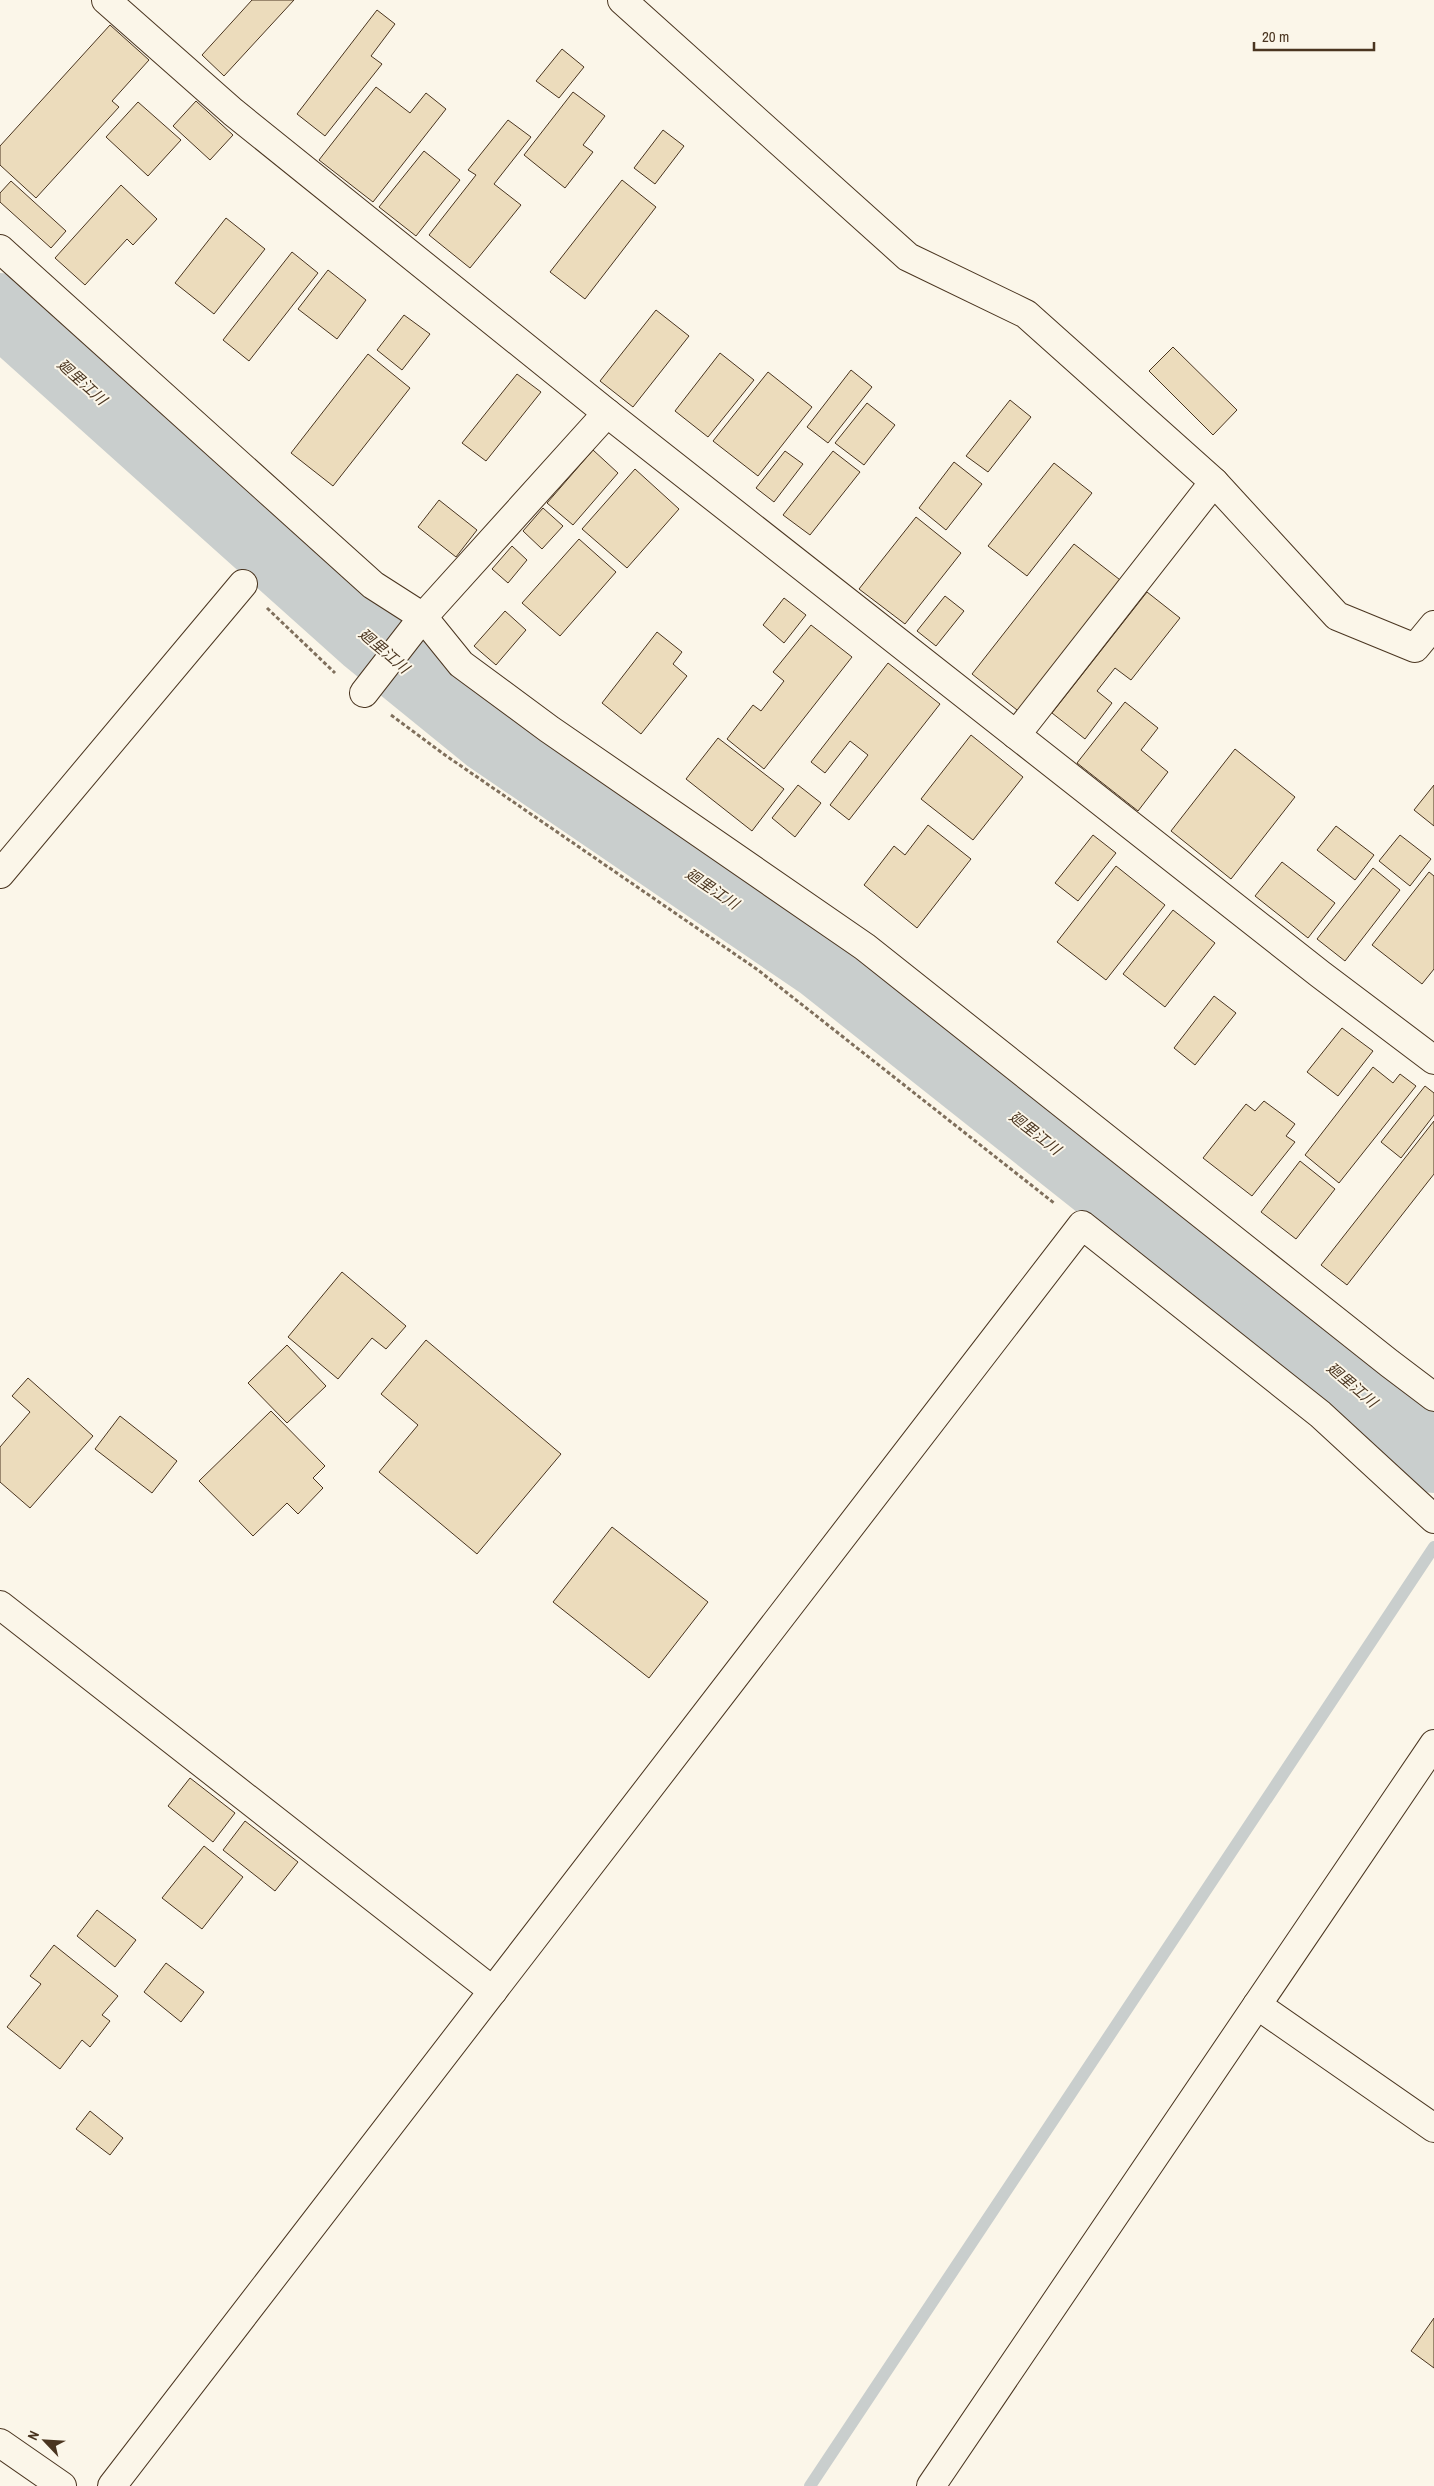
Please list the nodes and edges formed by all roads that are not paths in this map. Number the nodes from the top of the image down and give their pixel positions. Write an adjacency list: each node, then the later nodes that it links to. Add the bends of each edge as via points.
1 (106, 0): 4 (street, via 233,112)
2 (622, 0): 5 (street, via 908,257 1026,314)
3 (0, 249): 7 (street, via 373,586)
4 (606, 413): 7 (street); 10 (street)
5 (1214, 482): 8 (street, via 1337,616 1415,648); 10 (street)
6 (243, 584): 11 (street)
7 (423, 617): 9 (street); 13 (street, via 461,664 549,729 866,948)
8 (1434, 625)
9 (364, 693)
10 (1016, 735): 12 (street)
11 (0, 874)
12 (1434, 1060)
13 (1434, 1397)
14 (1434, 1519): 17 (street, via 1320,1414 1082,1226)
15 (0, 1605): 17 (street)
16 (1434, 1744): 18 (street)
17 (493, 1991): 22 (street)
18 (1257, 2005): 19 (street); 23 (street)
19 (1434, 2128)
20 (0, 2443): 21 (street)
21 (62, 2486)
22 (112, 2486)
23 (931, 2486)

